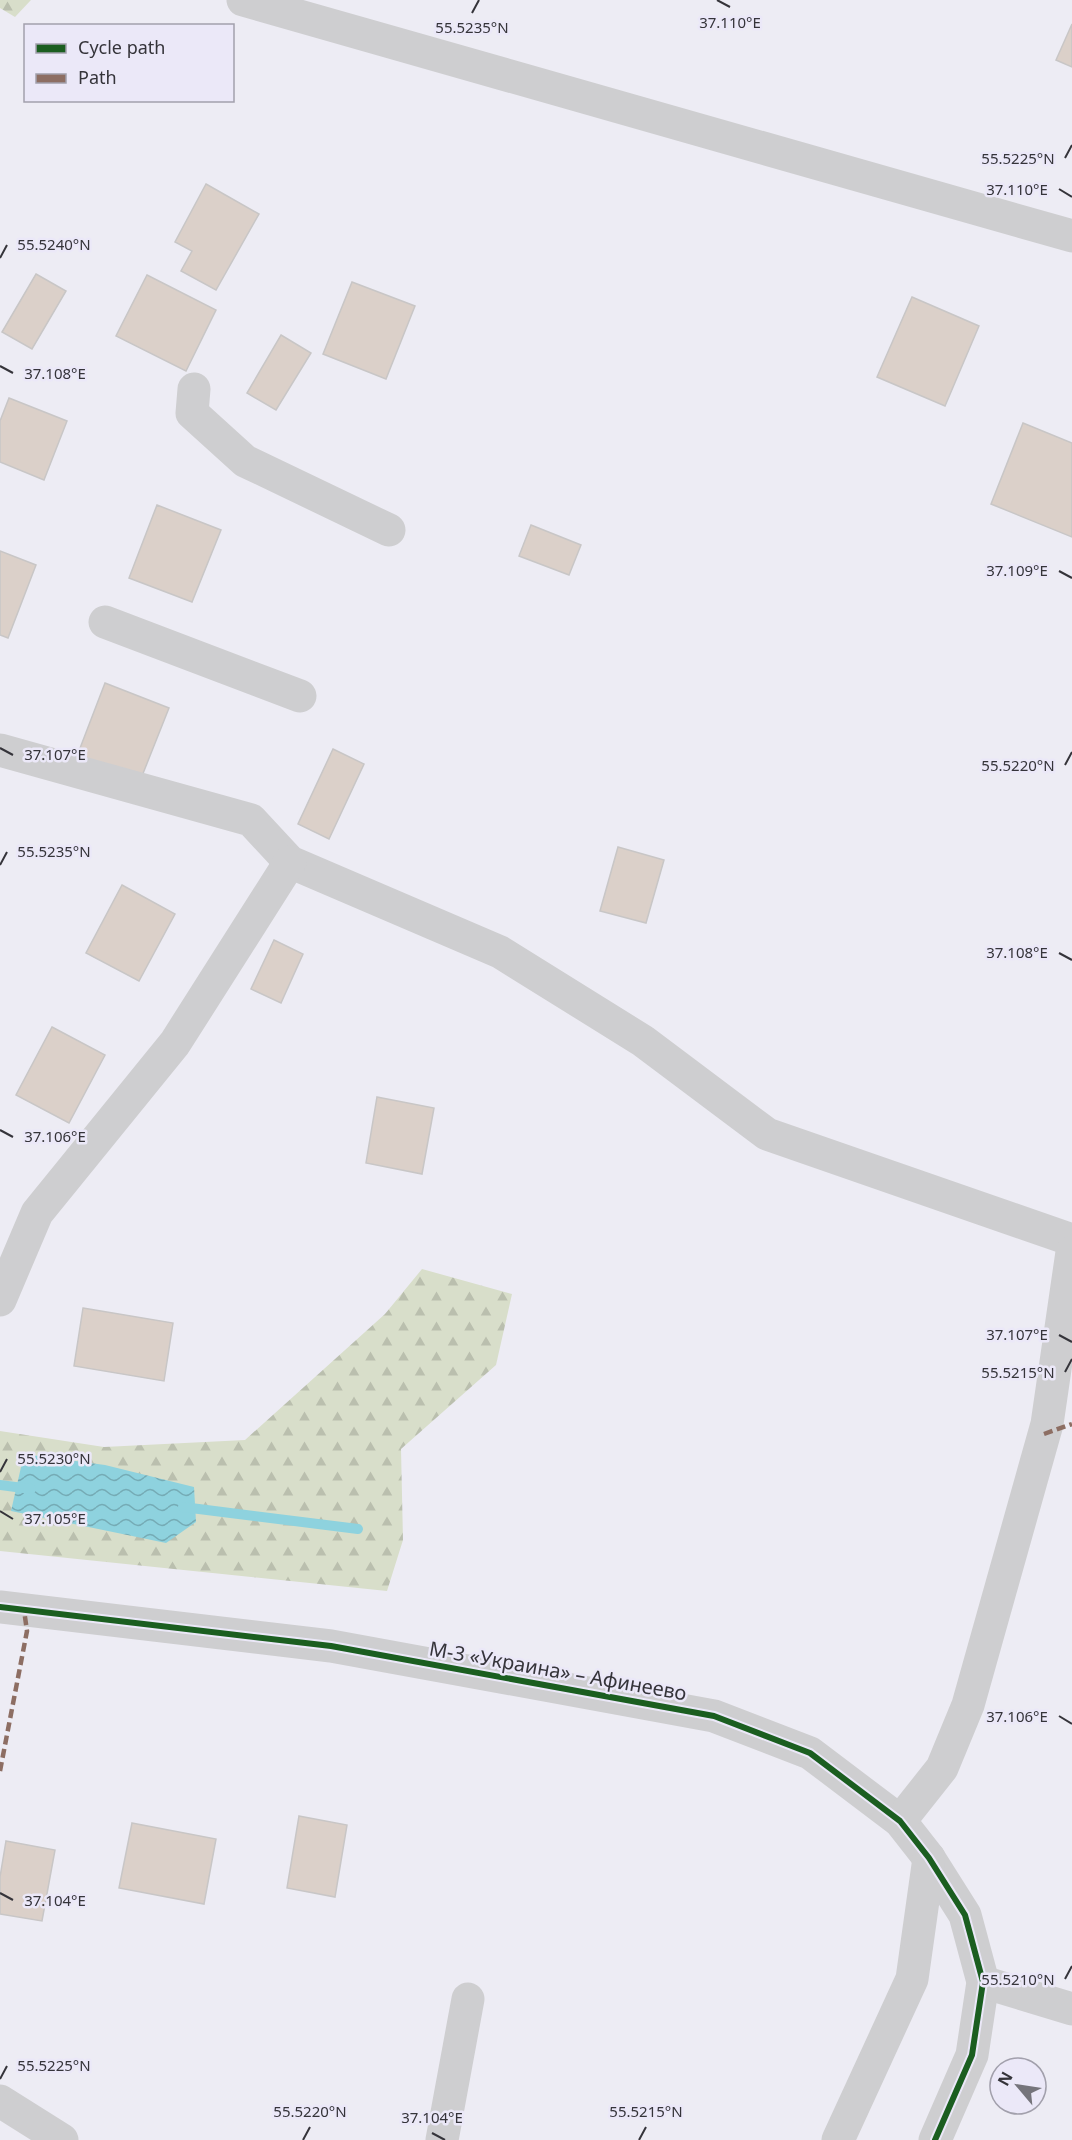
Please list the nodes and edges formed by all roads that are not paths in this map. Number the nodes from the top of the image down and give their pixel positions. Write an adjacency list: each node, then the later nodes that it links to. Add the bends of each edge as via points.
1 (243, 0): 2 (street)
2 (1072, 236)
3 (194, 389): 4 (street, via 192,413 245,461)
4 (389, 530)
5 (105, 622): 6 (street)
6 (300, 696)
7 (0, 750): 8 (street, via 251,820)
8 (290, 862): 9 (street, via 500,952 643,1041 767,1134); 11 (street, via 175,1043 37,1213)
9 (1072, 1240)
10 (1072, 1252): 13 (street, via 1047,1424 968,1705 942,1768)
11 (0, 1300)
12 (0, 1608): 13 (street, М-3 «Украина» – Афинеево, via 331,1646 714,1716 810,1753)
13 (900, 1821): 14 (street, М-3 «Украина» – Афинеево)
14 (928, 1858): 15 (street, М-3 «Украина» – Афинеево, via 965,1915); 21 (street, via 912,1978)
15 (983, 1982): 17 (street); 22 (street, via 972,2055)
16 (468, 1999): 20 (street)
17 (1072, 2008)
18 (0, 2101): 19 (street)
19 (62, 2140)
20 (442, 2140)
21 (838, 2140)
22 (935, 2140)

